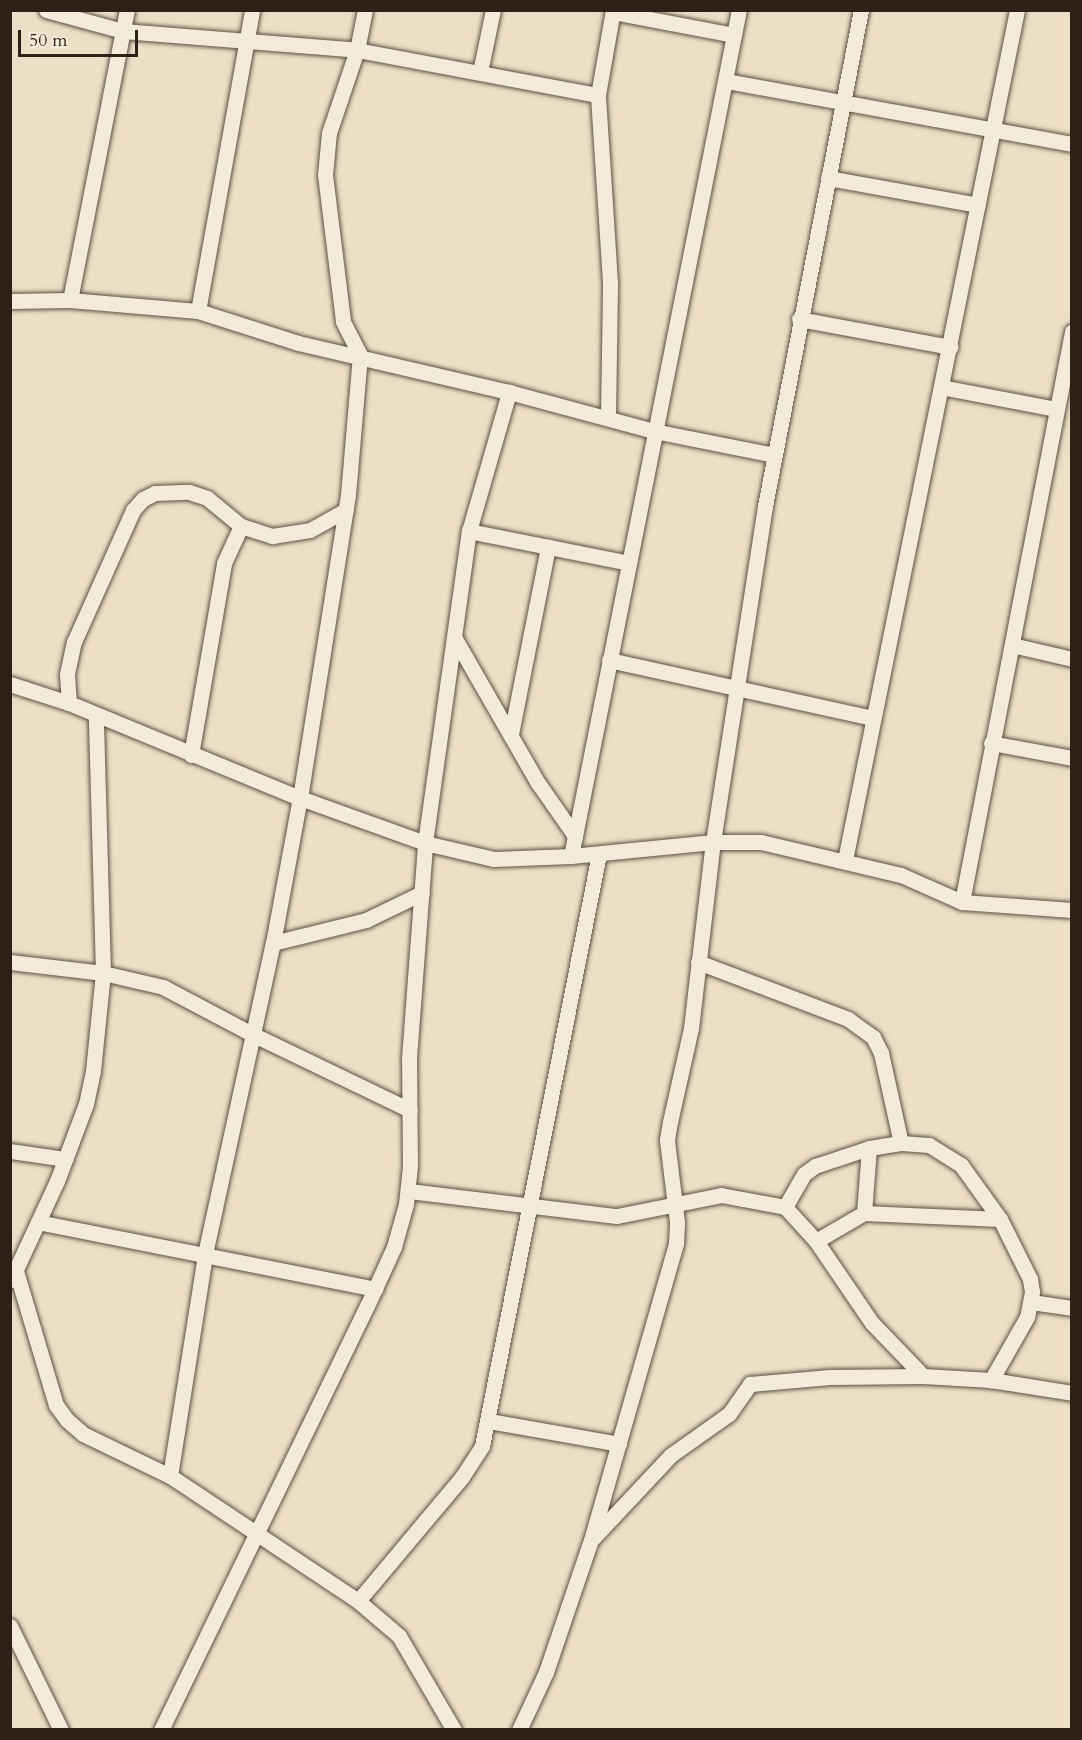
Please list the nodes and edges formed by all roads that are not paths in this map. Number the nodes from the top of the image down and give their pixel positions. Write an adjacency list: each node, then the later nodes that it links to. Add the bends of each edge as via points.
1 (46, 10): 10 (street)
2 (127, 10): 10 (street)
3 (252, 10): 12 (street)
4 (365, 10): 13 (street)
5 (493, 10): 14 (street)
6 (740, 10): 11 (street)
7 (861, 10): 17 (street)
8 (1017, 10): 18 (street)
9 (613, 11): 11 (street); 16 (street)
10 (123, 31): 12 (street); 22 (street)
11 (734, 35): 15 (street)
12 (246, 42): 13 (street); 24 (street)
13 (357, 50): 14 (street); 28 (street, via 329,133 325,175 343,321)
14 (480, 72): 16 (street)
15 (726, 81): 17 (street); 34 (street)
16 (598, 95): 33 (street, via 610,282)
17 (842, 100): 18 (street); 20 (street)
18 (993, 131): 19 (street); 21 (street)
19 (1071, 144)
20 (828, 178): 21 (street); 25 (street)
21 (978, 205): 27 (street)
22 (70, 300): 23 (street); 24 (street)
23 (10, 301)
24 (198, 311): 28 (street, via 298,343)
25 (799, 319): 27 (street); 35 (street)
26 (1071, 332): 29 (street)
27 (950, 347): 30 (street)
28 (360, 355): 31 (street); 36 (street)
29 (1066, 380): 32 (street)
30 (941, 387): 32 (street); 49 (street)
31 (509, 392): 33 (street); 38 (street)
32 (1056, 409): 42 (street)
33 (608, 416): 34 (street)
34 (654, 431): 35 (street); 40 (street)
35 (774, 455): 45 (street)
36 (346, 510): 37 (street, via 293,536 272,536); 54 (street)
37 (241, 526): 47 (street, via 207,498 189,492 155,492 143,499 133,510 74,642 67,674); 52 (street, via 224,563)
38 (468, 531): 39 (street); 41 (street)
39 (548, 547): 40 (street); 50 (street)
40 (629, 563): 44 (street)
41 (454, 637): 50 (street); 57 (street)
42 (1012, 645): 43 (street); 51 (street)
43 (1071, 659)
44 (609, 660): 45 (street); 55 (street)
45 (735, 687): 49 (street); 56 (street)
46 (11, 688): 47 (street)
47 (69, 703): 48 (street)
48 (96, 715): 52 (street); 67 (street)
49 (873, 718): 60 (street)
50 (511, 734): 55 (street)
51 (991, 743): 53 (street); 62 (street)
52 (191, 755): 54 (street)
53 (1071, 758)
54 (300, 798): 57 (street); 64 (street)
55 (575, 836): 59 (street)
56 (713, 842): 58 (street); 60 (street, via 761,842); 66 (street)
57 (425, 843): 59 (street, via 494,859); 61 (street)
58 (599, 854): 59 (street); 76 (street)
59 (571, 856)
60 (845, 860): 62 (street, via 901,875)
61 (422, 893): 64 (street, via 366,920); 69 (street, via 410,1047)
62 (962, 902): 63 (street)
63 (1071, 910)
64 (273, 943): 68 (street)
65 (10, 962): 67 (street)
66 (698, 962): 70 (street, via 848,1019 873,1037 881,1053); 75 (street, via 691,1028 667,1140)
67 (103, 973): 68 (street, via 163,987); 73 (street, via 93,1071)
68 (254, 1035): 69 (street); 82 (street)
69 (410, 1110): 74 (street)
70 (901, 1143): 71 (street); 79 (street, via 929,1145 961,1165)
71 (869, 1148): 77 (street, via 804,1174); 78 (street)
72 (10, 1151): 73 (street)
73 (65, 1159): 80 (street)
74 (409, 1191): 76 (street); 84 (street, via 394,1247)
75 (676, 1203): 76 (street, via 617,1216); 77 (street, via 722,1195); 91 (street, via 672,1259)
76 (531, 1206): 90 (street)
77 (785, 1207): 81 (street)
78 (864, 1213): 79 (street); 81 (street)
79 (1000, 1220): 85 (street, via 1029,1279)
80 (38, 1222): 82 (street); 83 (street)
81 (816, 1241): 87 (street, via 872,1323)
82 (205, 1254): 84 (street); 92 (street)
83 (13, 1277): 92 (street, via 56,1405 67,1420 83,1434)
84 (375, 1289): 93 (street)
85 (1031, 1302): 86 (street); 88 (street, via 1027,1317)
86 (1071, 1308)
87 (923, 1376): 88 (street); 94 (street, via 830,1377 750,1384 721,1422 671,1455)
88 (991, 1380): 89 (street)
89 (1071, 1393)
90 (489, 1421): 91 (street); 95 (street, via 476,1460)
91 (619, 1444): 94 (street)
92 (170, 1476): 93 (street)
93 (256, 1534): 95 (street); 98 (street)
94 (591, 1540): 100 (street, via 546,1672)
95 (358, 1600): 99 (street, via 399,1636)
96 (10, 1626): 97 (street)
97 (61, 1730)
98 (161, 1730)
99 (454, 1730)
100 (519, 1730)

